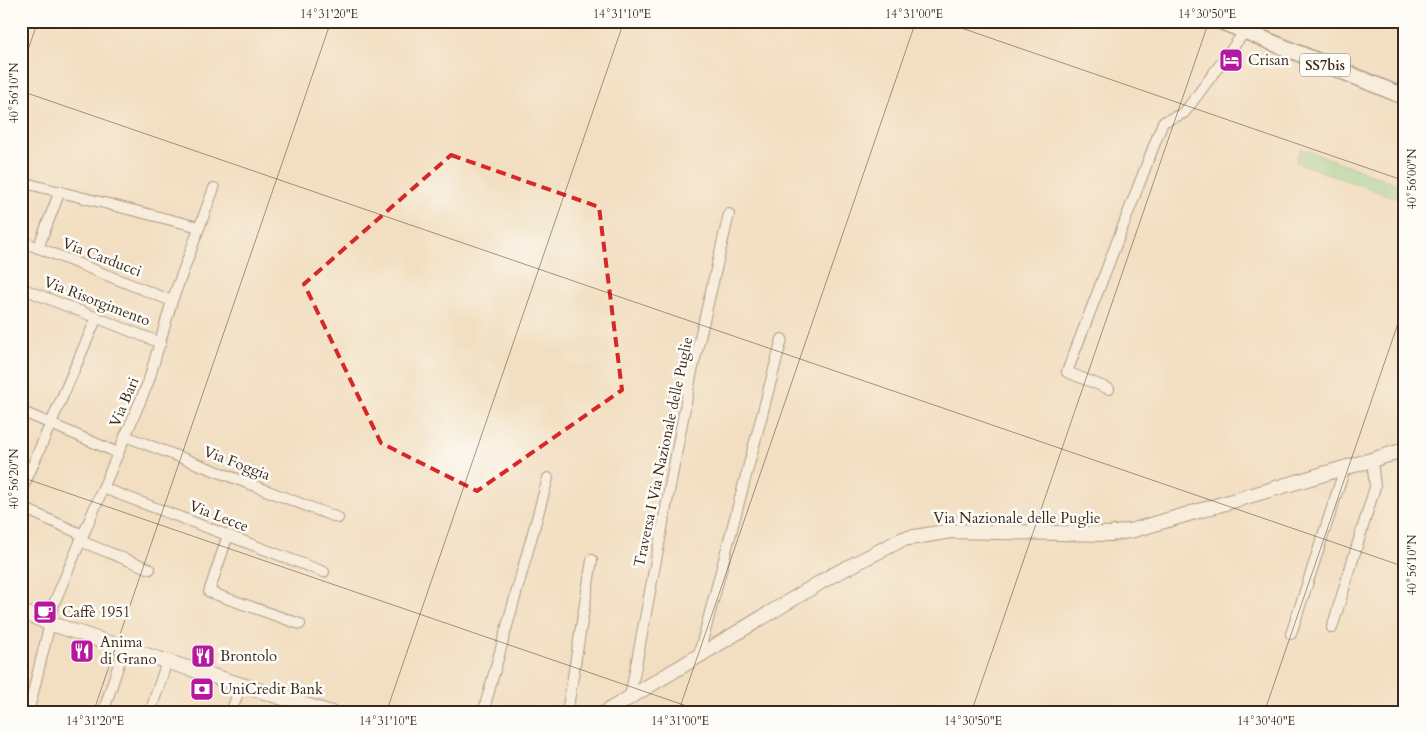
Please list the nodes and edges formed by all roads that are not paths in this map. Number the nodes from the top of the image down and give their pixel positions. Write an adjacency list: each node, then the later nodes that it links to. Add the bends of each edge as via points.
1 (1231, 25): 2 (main road, SS7bis); 15 (street, via 1184,113 1163,122 1067,372)
2 (1405, 97)
3 (21, 182): 5 (street)
4 (214, 188): 7 (street, Via Bari)
5 (60, 191): 7 (street); 9 (street)
6 (730, 214): 42 (street, Traversa I Via Nazionale delle Puglie, via 691,376)
7 (199, 227): 11 (street, Via Bari)
8 (21, 241): 9 (street, Via Carducci)
9 (38, 248): 11 (street, Via Carducci)
10 (21, 288): 12 (street, Via Risorgimento)
11 (172, 300): 14 (street, Via Bari)
12 (97, 317): 14 (street, Via Risorgimento); 17 (street)
13 (782, 339): 39 (street)
14 (161, 343): 18 (street, Via Bari)
15 (1109, 389)
16 (21, 411): 17 (street)
17 (51, 423): 20 (street); 25 (street)
18 (126, 436): 20 (street, Via Bari); 27 (street, Via Foggia)
19 (1405, 450): 21 (main road, Via Nazionale delle Puglie)
20 (118, 452): 24 (street, Via Bari)
21 (1372, 460): 22 (main road, Via Nazionale delle Puglie); 36 (street, via 1375,487)
22 (1345, 468): 37 (street); 39 (main road, Via Nazionale delle Puglie, via 1126,532 951,532 903,539 831,576)
23 (548, 478): 48 (street)
24 (103, 488): 28 (street, Via Lecce); 29 (street, Via Bari)
25 (21, 492)
26 (21, 507): 29 (street)
27 (338, 518)
28 (228, 535): 32 (street, Via Lecce); 35 (street, via 209,592)
29 (82, 538): 31 (street); 34 (street, Via Bari)
30 (592, 560): 49 (street)
31 (150, 569)
32 (324, 572)
33 (21, 611): 34 (main road)
34 (48, 622): 38 (main road); 43 (street, Via Bari)
35 (300, 624)
36 (1332, 628)
37 (1291, 634)
38 (124, 648): 40 (main road); 44 (street)
39 (700, 654): 42 (main road, Via Nazionale delle Puglie)
40 (167, 661): 41 (main road); 45 (street)
41 (241, 684): 46 (street); 47 (main road)
42 (630, 697): 50 (main road, Via Nazionale delle Puglie)
43 (28, 713)
44 (103, 713)
45 (150, 713)
46 (231, 713)
47 (331, 713)
48 (483, 713)
49 (567, 713)
50 (604, 713)

